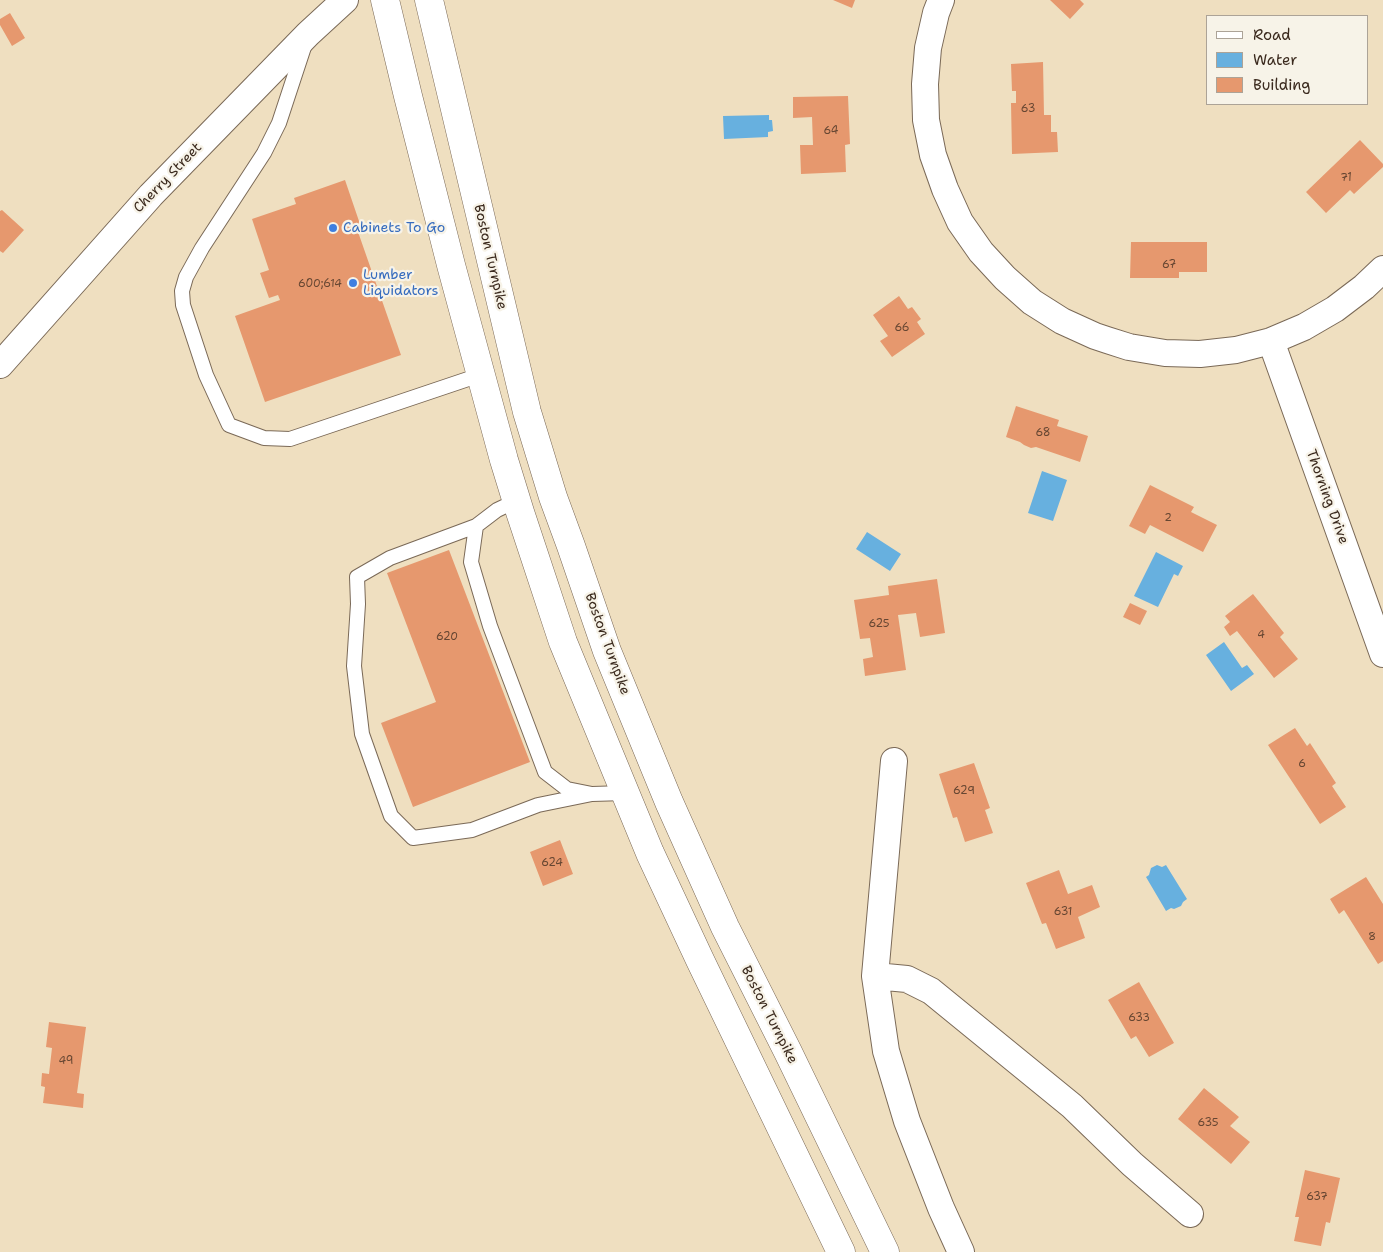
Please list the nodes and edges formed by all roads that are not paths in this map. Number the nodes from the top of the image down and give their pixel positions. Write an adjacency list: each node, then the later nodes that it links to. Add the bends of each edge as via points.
1 (345, 0): 5 (street, Cherry Street)
2 (385, 0): 9 (highway)
3 (428, 0): 19 (highway, Boston Turnpike, via 527,412 607,651 725,927)
4 (941, 0): 7 (street, via 928,48 925,84 926,120 933,155 960,222 1005,278 1032,302 1062,321 1129,347 1200,354 1236,350)
5 (308, 34): 8 (street, Cherry Street, via 151,195); 9 (lane, via 279,123 264,153 202,248 182,291 183,305 206,374 229,425 264,438 290,438)
6 (1383, 269): 7 (street, via 1335,309)
7 (1271, 341): 12 (street, Thorning Drive)
8 (0, 365)
9 (480, 375): 10 (highway)
10 (516, 501): 11 (lane); 14 (highway, via 564,642)
11 (476, 526): 15 (lane, via 471,562 490,626 545,772 567,789); 15 (lane, via 390,558 357,577 354,666 362,734 391,816 413,838 472,830 538,805)
12 (1383, 654)
13 (894, 761): 16 (street)
14 (625, 793): 15 (lane); 18 (highway, via 700,960)
15 (592, 794)
16 (875, 976): 17 (street, via 907,979 931,991 1072,1106); 20 (street, via 888,1060 907,1120)
17 (1190, 1214)
18 (841, 1252)
19 (885, 1252)
20 (961, 1252)

